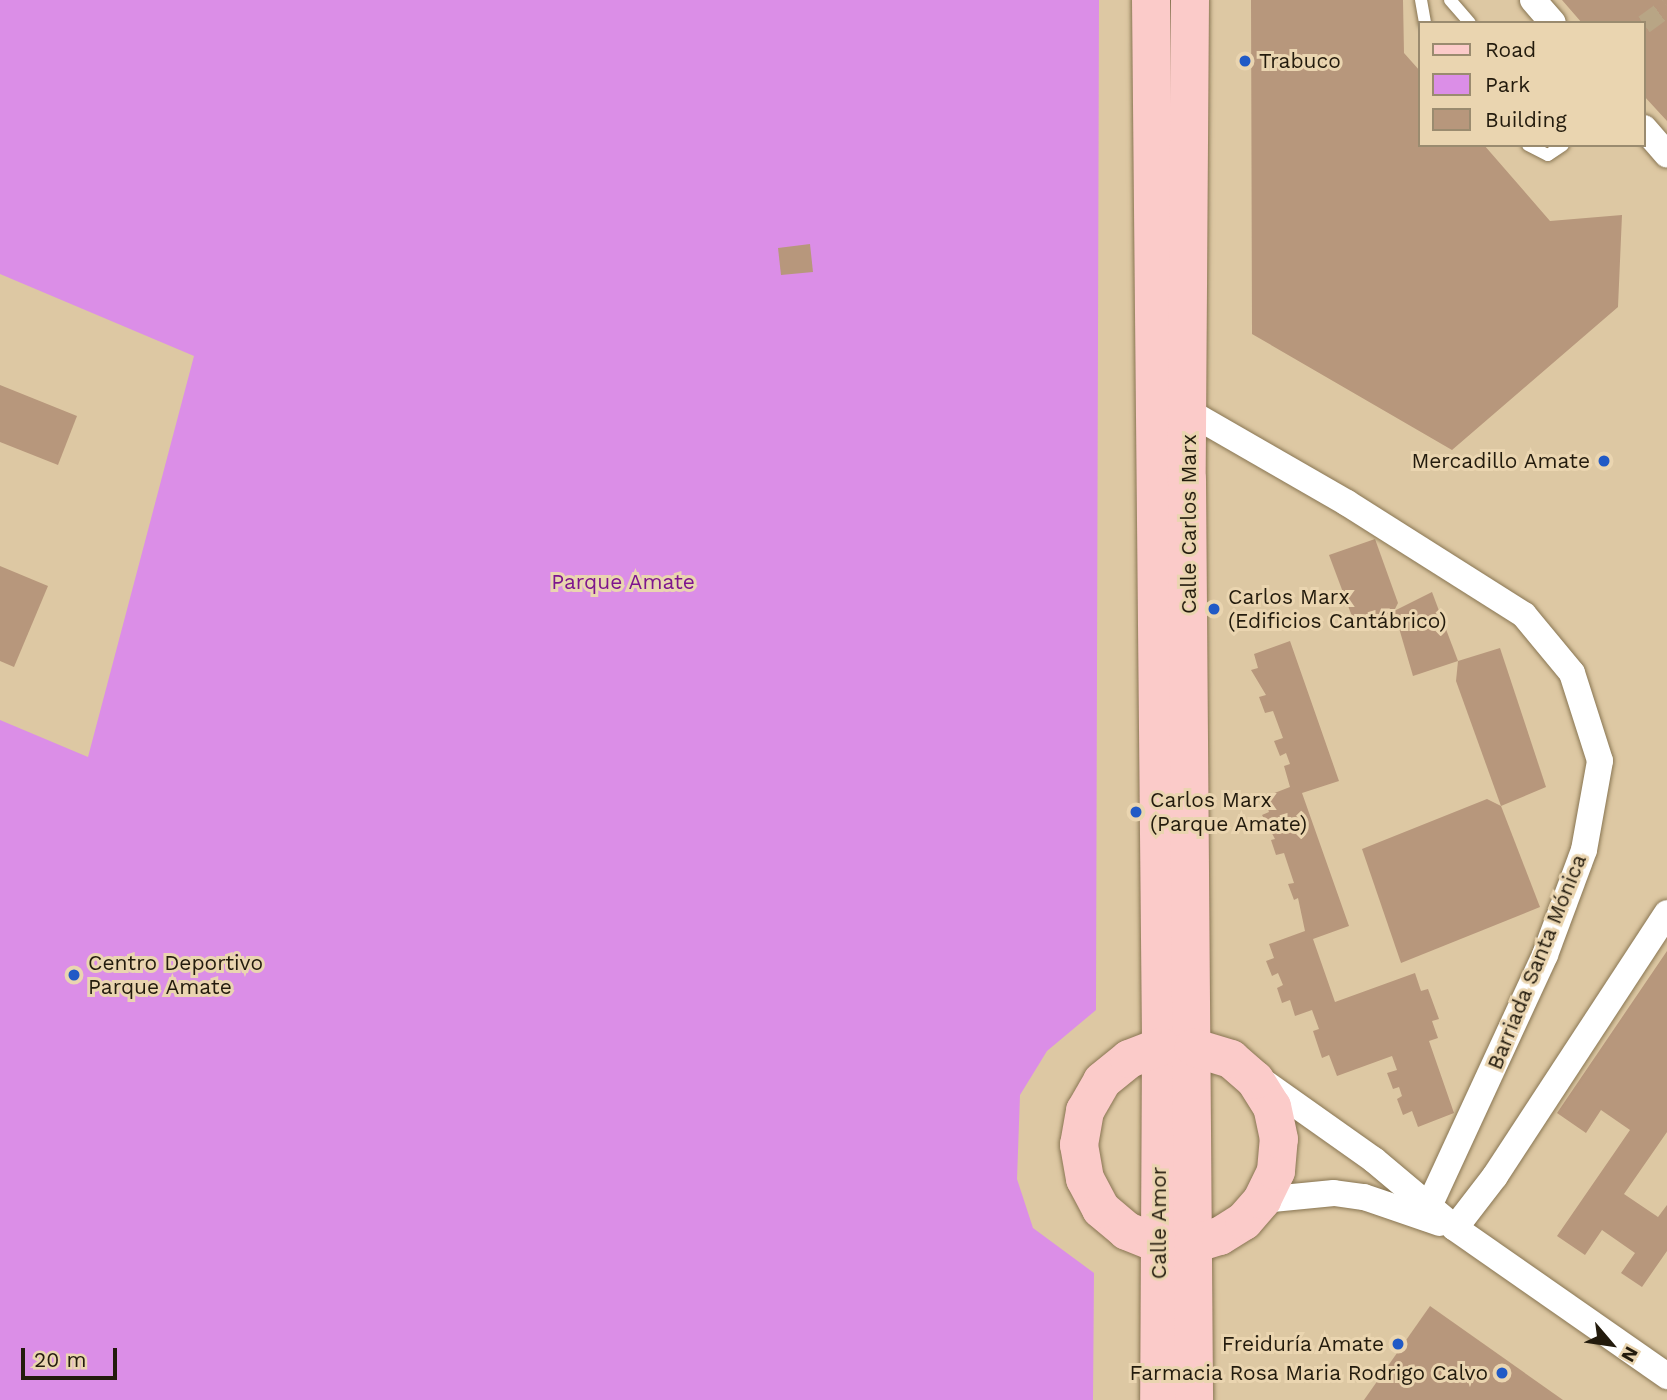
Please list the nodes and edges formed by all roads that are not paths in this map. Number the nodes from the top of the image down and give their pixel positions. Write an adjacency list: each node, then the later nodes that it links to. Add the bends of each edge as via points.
1 (1151, 0): 15 (main road, Calle Carlos Marx)
2 (1190, 0): 13 (main road, Calle Carlos Marx)
3 (1421, 0): 6 (lane)
4 (1450, 0): 7 (lane)
5 (1533, 0): 8 (street)
6 (1425, 21)
7 (1468, 21)
8 (1551, 21)
9 (1646, 130): 12 (street)
10 (1532, 147): 11 (lane, via 1548,155)
11 (1560, 147)
12 (1667, 154)
13 (1189, 412): 15 (main road, Calle Carlos Marx); 18 (street, Barriada Santa Mónica, via 1347,503 1524,615 1573,673 1600,761 1584,850 1545,955)
14 (1667, 913): 19 (street, via 1495,1176)
15 (1177, 1047): 16 (main road); 20 (main road, Calle Amor); 20 (main road, via 1129,1059 1102,1081 1085,1111 1079,1145 1085,1179 1101,1209 1127,1231)
16 (1231, 1059): 17 (main road, via 1255,1080 1272,1107 1279,1139 1276,1171); 18 (street, via 1374,1160)
17 (1262, 1200): 19 (street, via 1334,1193 1364,1197); 20 (main road, via 1228,1231)
18 (1429, 1206): 19 (street)
19 (1455, 1228): 21 (street)
20 (1176, 1244): 22 (main road, Calle Amor); 23 (main road, Calle Amor)
21 (1667, 1376)
22 (1159, 1400)
23 (1194, 1400)

